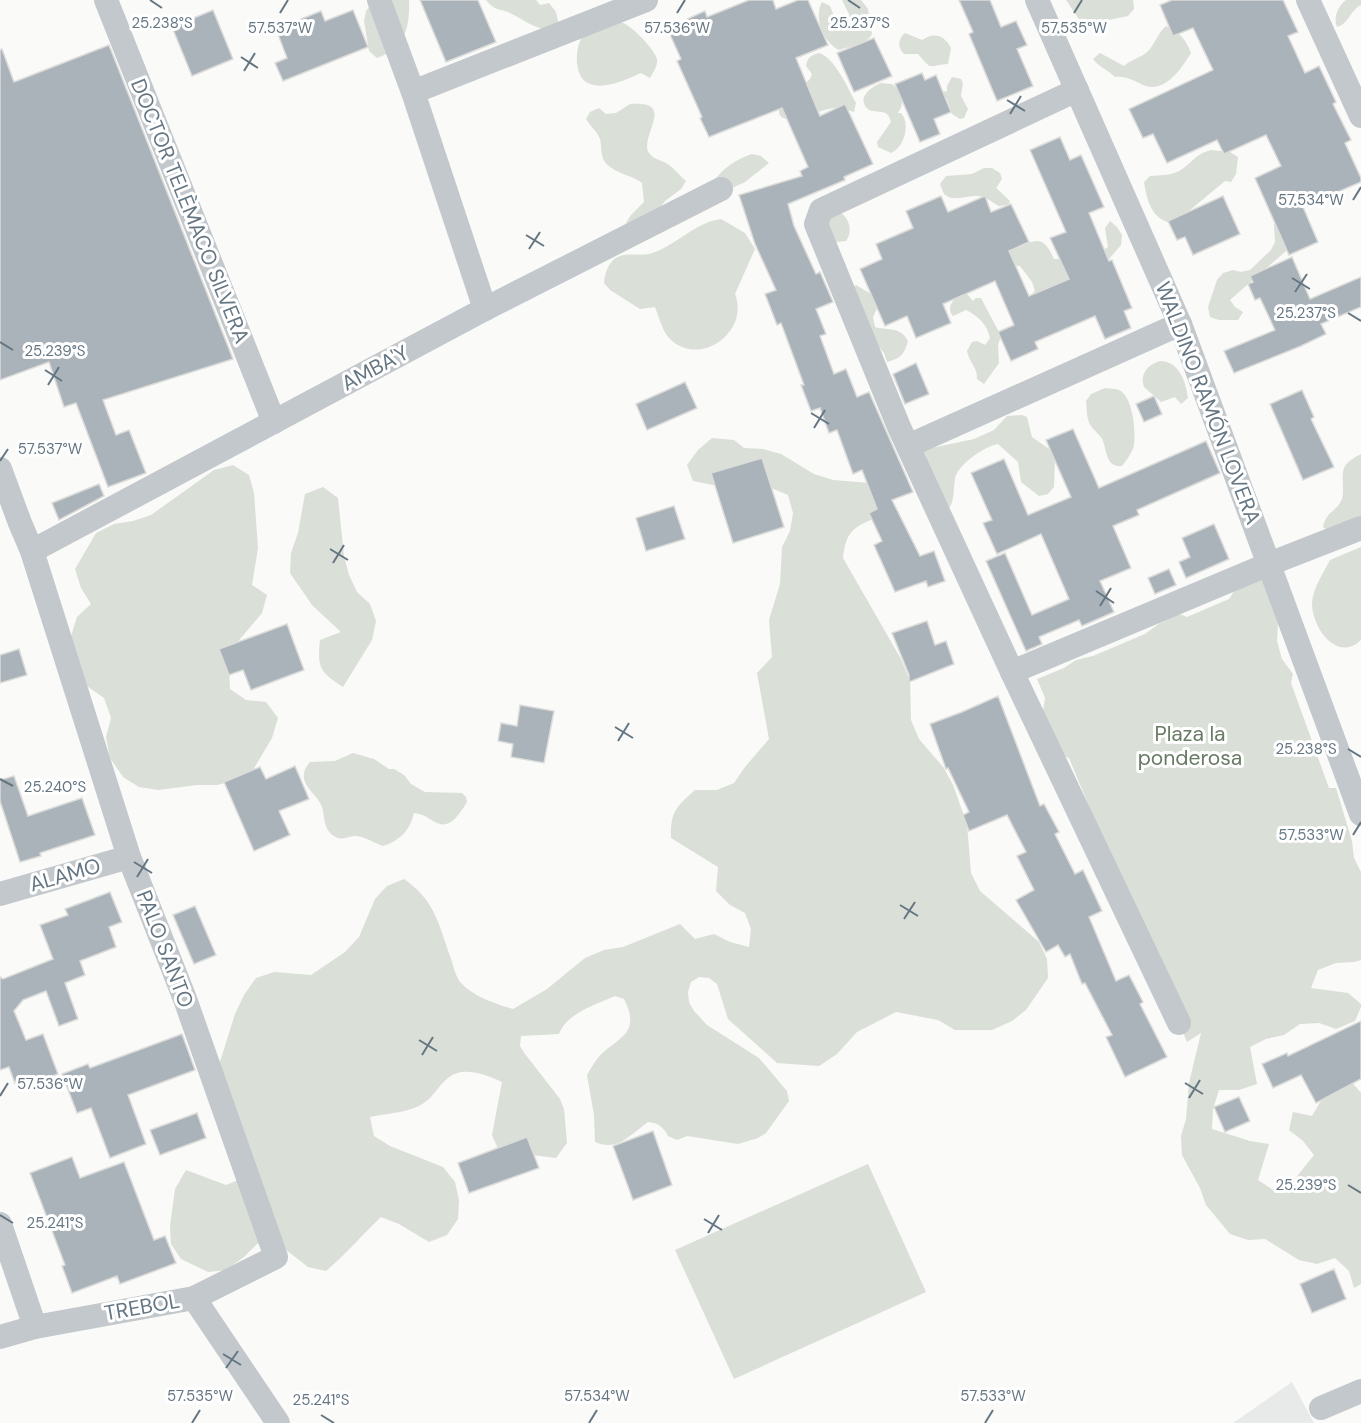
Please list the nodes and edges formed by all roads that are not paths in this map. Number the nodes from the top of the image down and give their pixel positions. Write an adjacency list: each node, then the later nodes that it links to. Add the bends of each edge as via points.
1 (106, 0): 12 (street, DOCTOR TELÈMACO SILVERA)
2 (379, 0): 7 (street)
3 (646, 0): 7 (street)
4 (1037, 0): 6 (street, WALDINO RAMÓN LOVERA)
5 (1308, 0): 8 (street)
6 (1077, 90): 11 (street, WALDINO RAMÓN LOVERA); 13 (street, via 821,210 816,224)
7 (413, 92): 10 (street)
8 (1361, 116)
9 (721, 189): 10 (street, AMBA'Y)
10 (485, 309): 12 (street, AMBA'Y)
11 (1180, 324): 13 (street); 18 (street, WALDINO RAMÓN LOVERA)
12 (274, 422): 17 (street, AMBA'Y)
13 (908, 446): 19 (street)
14 (0, 469): 15 (street, PALO SANTO)
15 (10, 526): 17 (street, PALO SANTO)
16 (1361, 528): 18 (street)
17 (32, 551): 21 (street, PALO SANTO)
18 (1269, 564): 19 (street); 20 (street, WALDINO RAMÓN LOVERA)
19 (1012, 672): 23 (street)
20 (1361, 814)
21 (129, 856): 22 (street, ALAMO); 25 (street, PALO SANTO, via 185,999)
22 (0, 894)
23 (1179, 1023)
24 (0, 1224): 27 (street)
25 (276, 1257): 26 (street, TREBOL)
26 (194, 1298): 27 (street, TREBOL); 31 (street)
27 (35, 1327): 28 (street, TREBOL)
28 (0, 1337)
29 (1361, 1391): 30 (street)
30 (1321, 1408)
31 (278, 1423)

